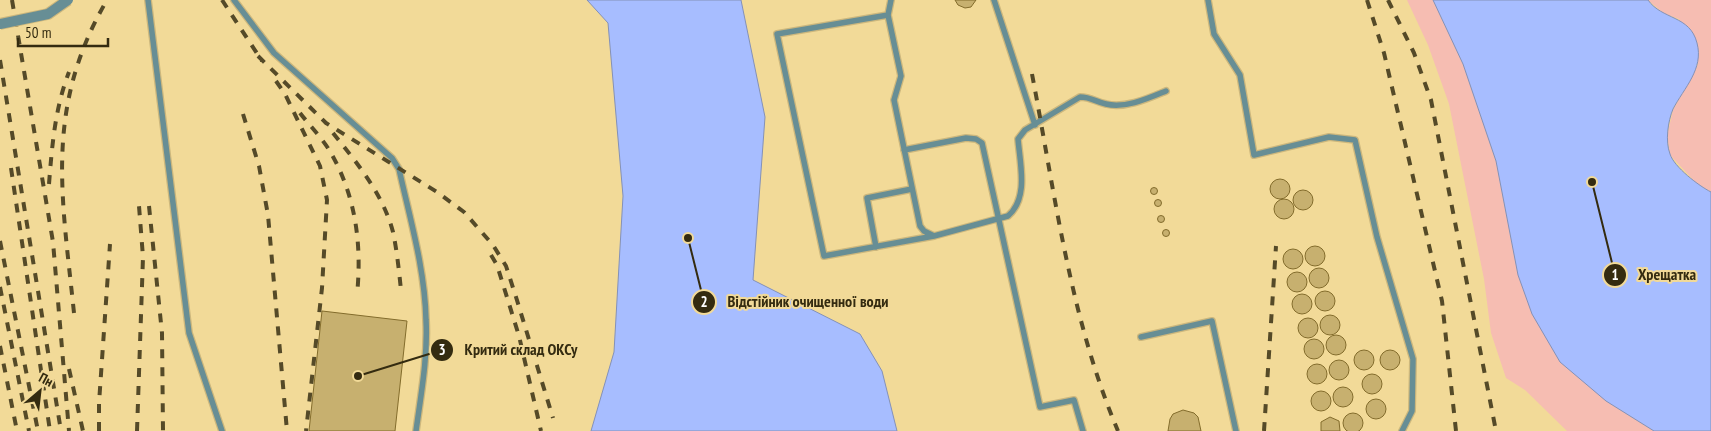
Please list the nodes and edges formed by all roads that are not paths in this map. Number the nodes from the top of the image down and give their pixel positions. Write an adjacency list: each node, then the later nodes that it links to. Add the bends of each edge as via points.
1 (68, 0): 8 (street, bridge, via 48,14)
2 (148, 0): 17 (lane, via 189,333)
3 (234, 0): 18 (lane, via 274,53 392,158 399,169 422,272 426,319 426,354)
4 (891, 0): 7 (lane)
5 (994, 0): 10 (lane)
6 (1208, 0): 21 (lane, via 1214,34 1240,75 1254,156 1329,137 1355,140 1377,237 1413,359 1412,412)
7 (888, 14): 11 (lane, via 901,76 894,100); 15 (lane, via 777,34 824,256)
8 (0, 24)
9 (1166, 91): 10 (lane, via 1127,104 1106,105 1089,97 1080,97)
10 (1035, 125): 13 (lane, via 1018,139 1021,183 1018,202 1008,216)
11 (904, 150): 12 (lane); 13 (lane, via 966,138 982,143)
12 (912, 189): 14 (lane, via 920,226); 15 (lane, via 866,198)
13 (1000, 218): 14 (lane); 19 (lane, via 1040,407 1074,400)
14 (934, 236): 15 (lane)
15 (876, 246)
16 (1141, 337): 20 (lane, via 1212,321)
17 (222, 431)
18 (416, 431)
19 (1083, 431)
20 (1236, 431)
21 (1402, 431)

